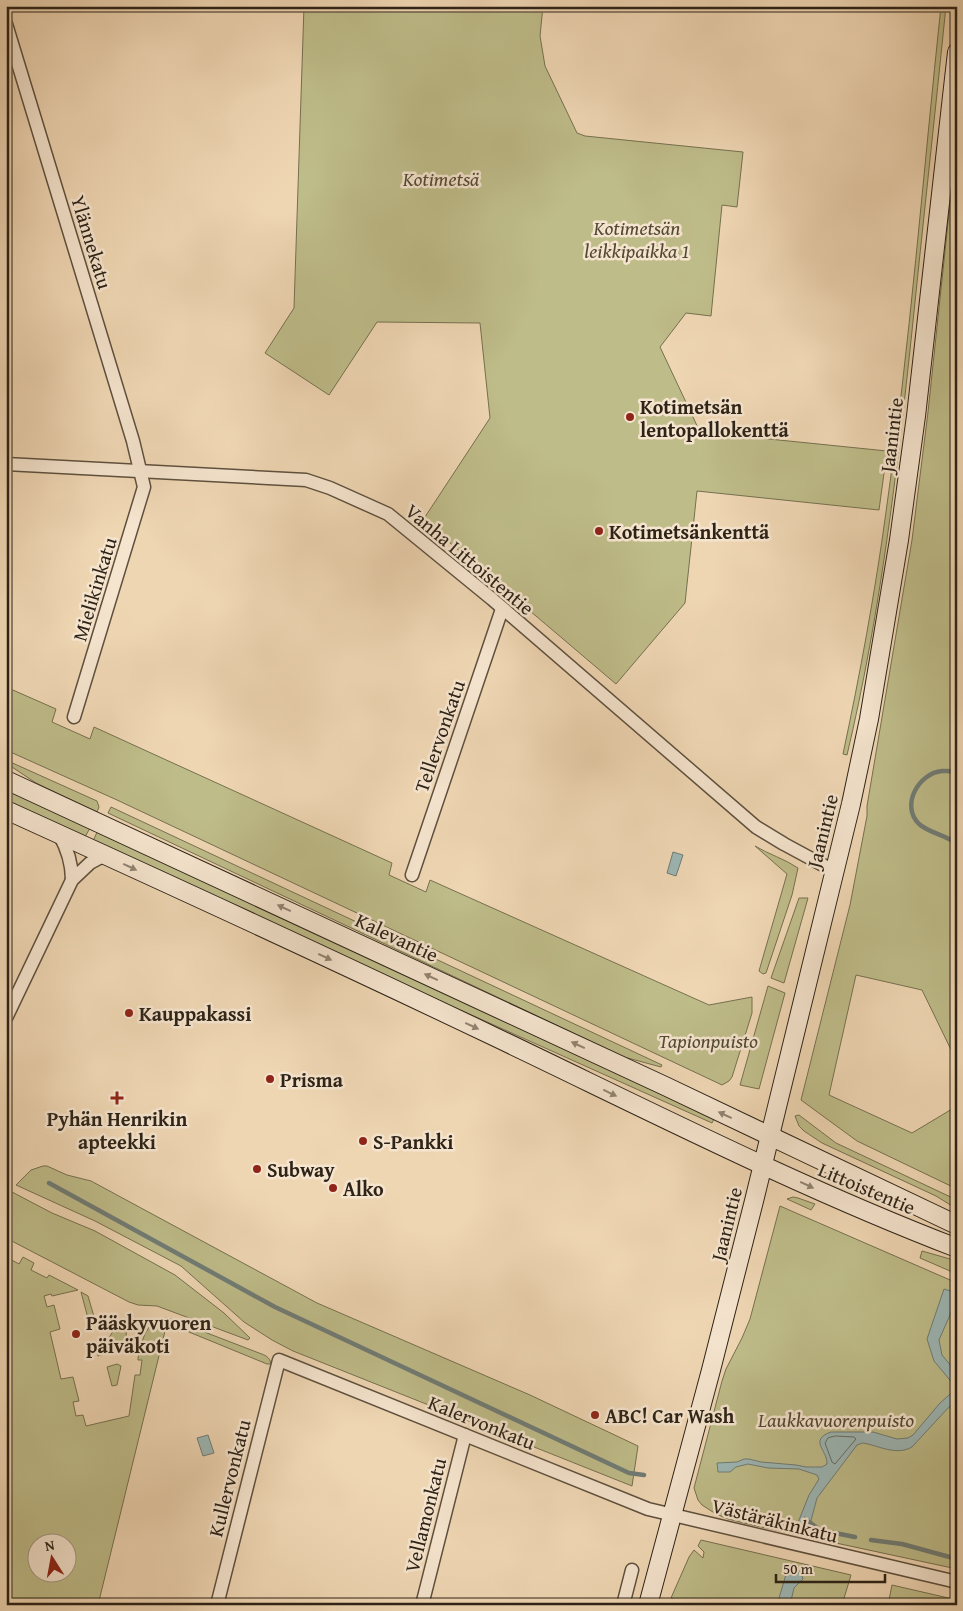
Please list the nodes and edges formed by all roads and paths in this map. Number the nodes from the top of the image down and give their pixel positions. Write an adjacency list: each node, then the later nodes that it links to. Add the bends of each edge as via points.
1 (6, 24): 4 (street, Ylännekatu)
2 (957, 52): 11 (main road, Jaanintie, via 900,540 851,804)
3 (6, 464): 4 (street, Vanha Littoistentie)
4 (140, 472): 5 (street, Vanha Littoistentie, via 306,480 330,488 388,514); 6 (street, Mielikinkatu, via 144,487)
5 (502, 609): 11 (street, Vanha Littoistentie, via 756,827); 12 (street, Tellervonkatu)
6 (74, 718)
7 (6, 780): 15 (main road, Kalevantie, one-way to 7)
8 (6, 810): 9 (main road)
9 (59, 834): 10 (main road); 13 (street, via 68,854)
10 (105, 855): 13 (street, via 90,863); 16 (main road, one-way to 16, via 486,1032)
11 (834, 870): 15 (main road, Jaanintie)
12 (412, 875)
13 (72, 880): 14 (street)
14 (6, 1018)
15 (769, 1136): 16 (main road, Jaanintie); 17 (main road, Littoistentie)
16 (762, 1165): 18 (main road, Littoistentie, one-way to 18, via 871,1215); 21 (main road, Jaanintie)
17 (957, 1225)
18 (957, 1248)
19 (278, 1360): 20 (street, Kalervonkatu); 24 (street, Kullervonkatu)
20 (465, 1435): 21 (street, Kalervonkatu, via 648,1509); 25 (street, Vellamonkatu)
21 (672, 1514): 23 (street, Västäräkinkatu); 27 (main road, Jaanintie)
22 (632, 1570): 26 (street)
23 (957, 1582)
24 (217, 1605)
25 (422, 1605)
26 (623, 1605)
27 (648, 1605)

